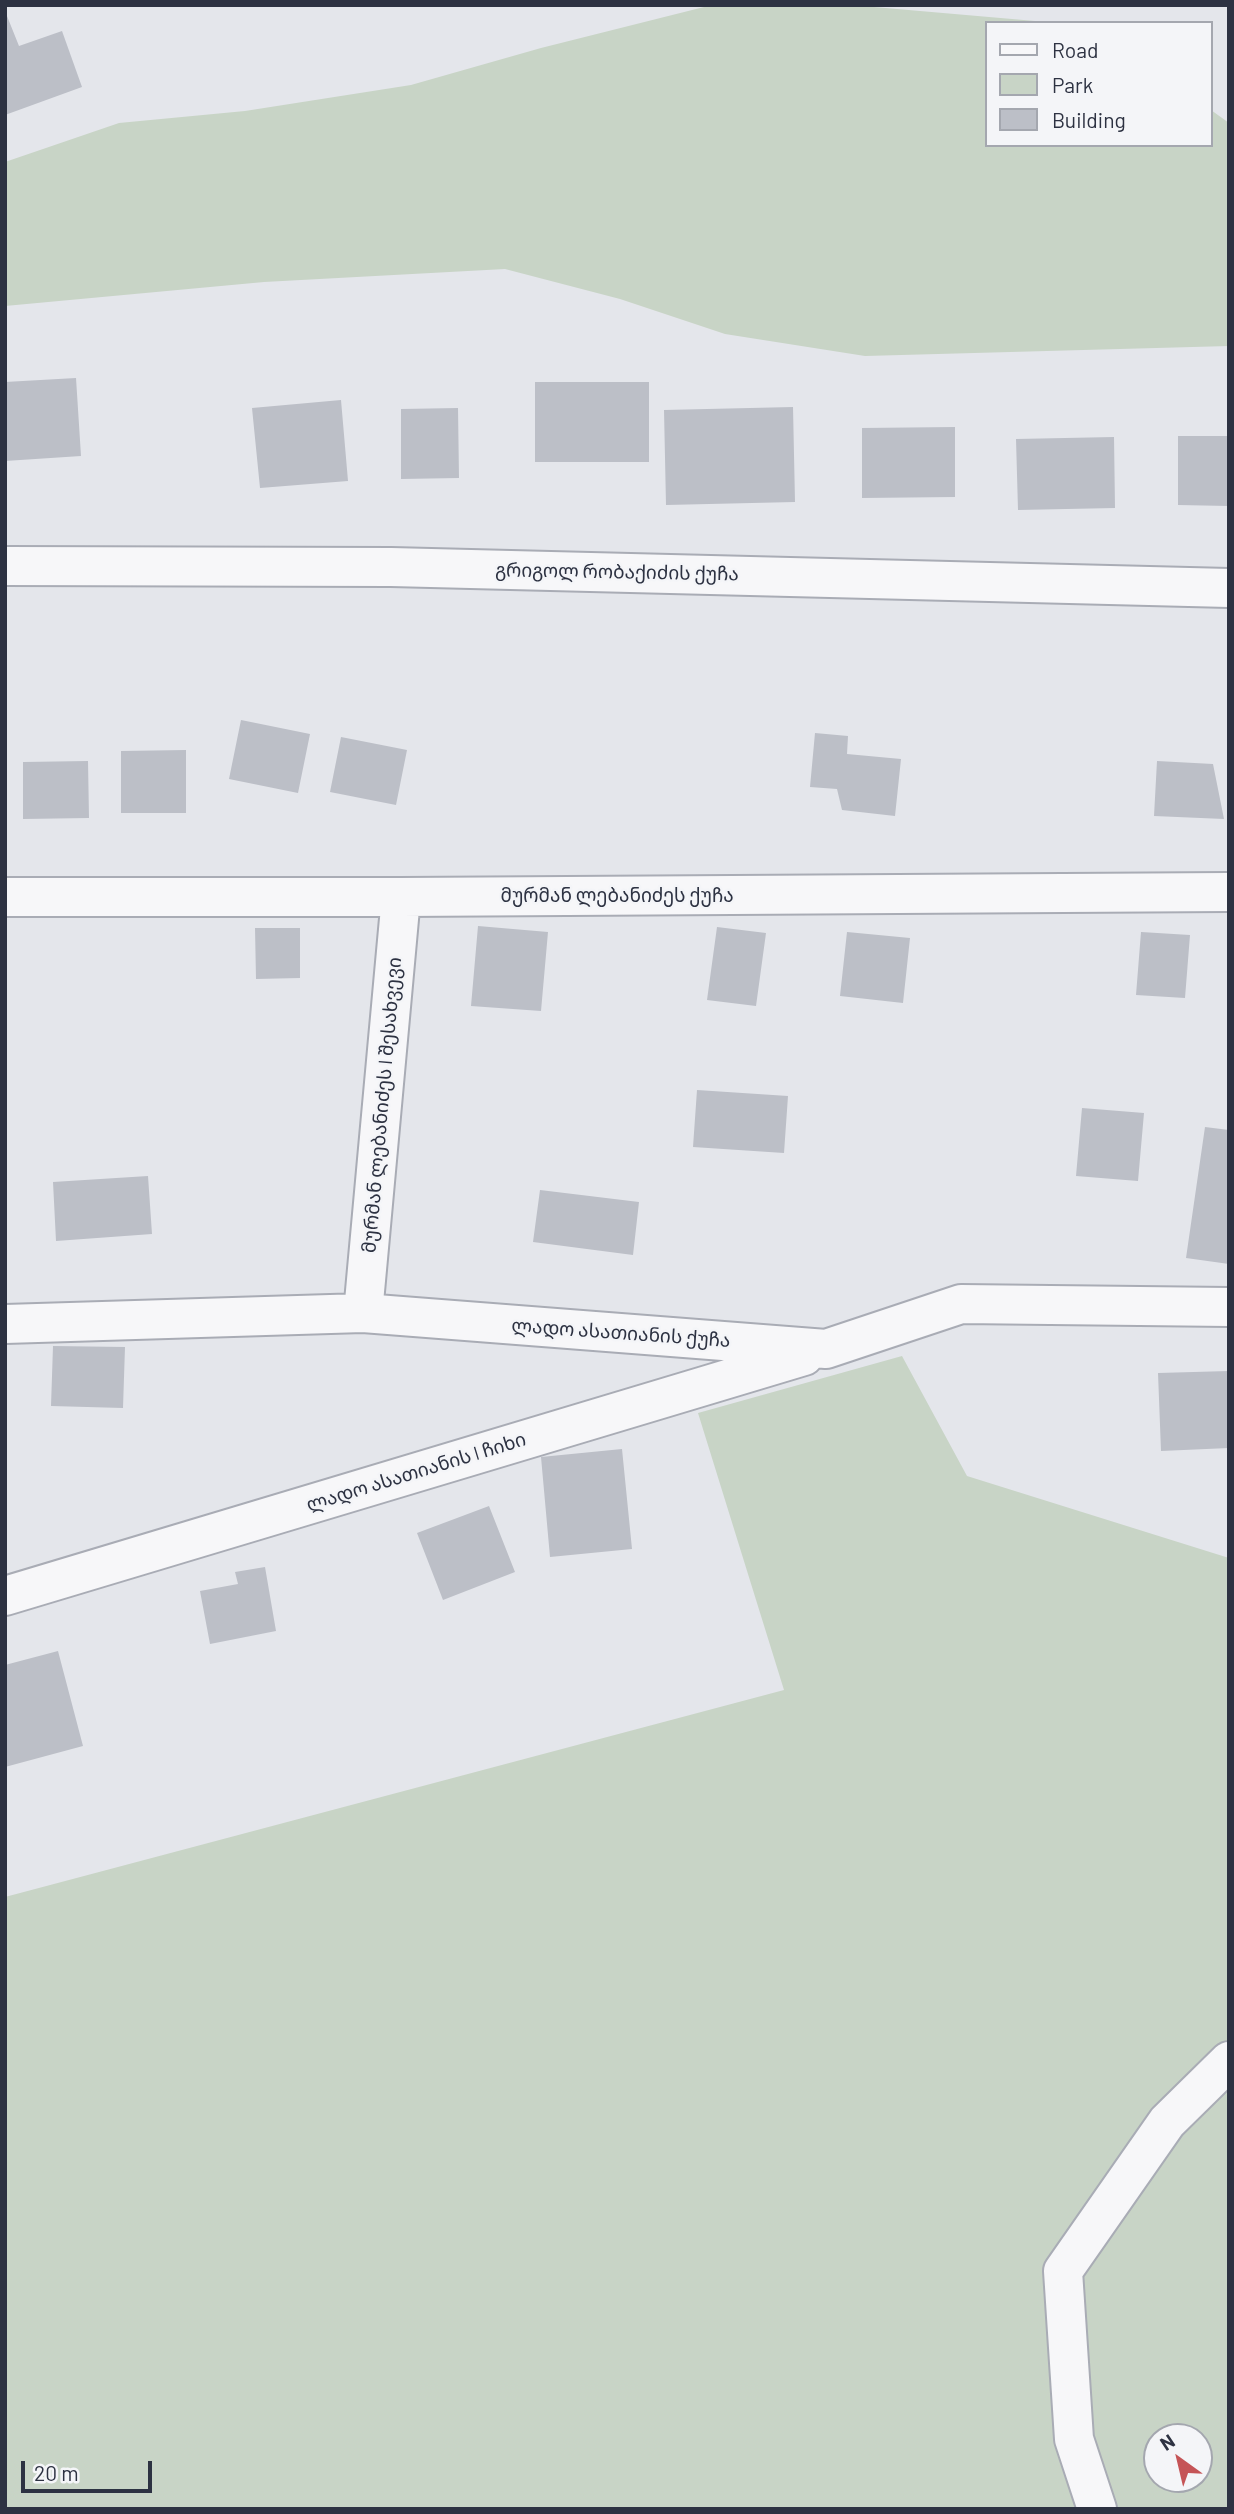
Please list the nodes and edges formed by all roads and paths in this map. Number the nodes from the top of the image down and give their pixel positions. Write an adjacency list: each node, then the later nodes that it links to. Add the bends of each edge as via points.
1 (5, 566): 2 (street, გრიგოლ რობაქიძის ქუჩა, via 391,566)
2 (1229, 588)
3 (1229, 892): 5 (street, მურმან ლებანიძეს ქუჩა)
4 (5, 897): 5 (street, მურმან ლებანიძეს ქუჩა)
5 (401, 897): 7 (street, მურმან ლებანიძეს I შესახვევი)
6 (1229, 1307): 9 (street, ლადო ასათიანის ქუჩა, via 961,1304)
7 (363, 1313): 8 (street, ლადო ასათიანის ქუჩა); 9 (street, ლადო ასათიანის ქუჩა)
8 (5, 1324)
9 (826, 1349): 10 (street, ლადო ასათიანის I ჩიხი)
10 (5, 1596)
11 (1229, 2061): 12 (street, via 1167,2122 1063,2272 1074,2439)
12 (1097, 2509)

